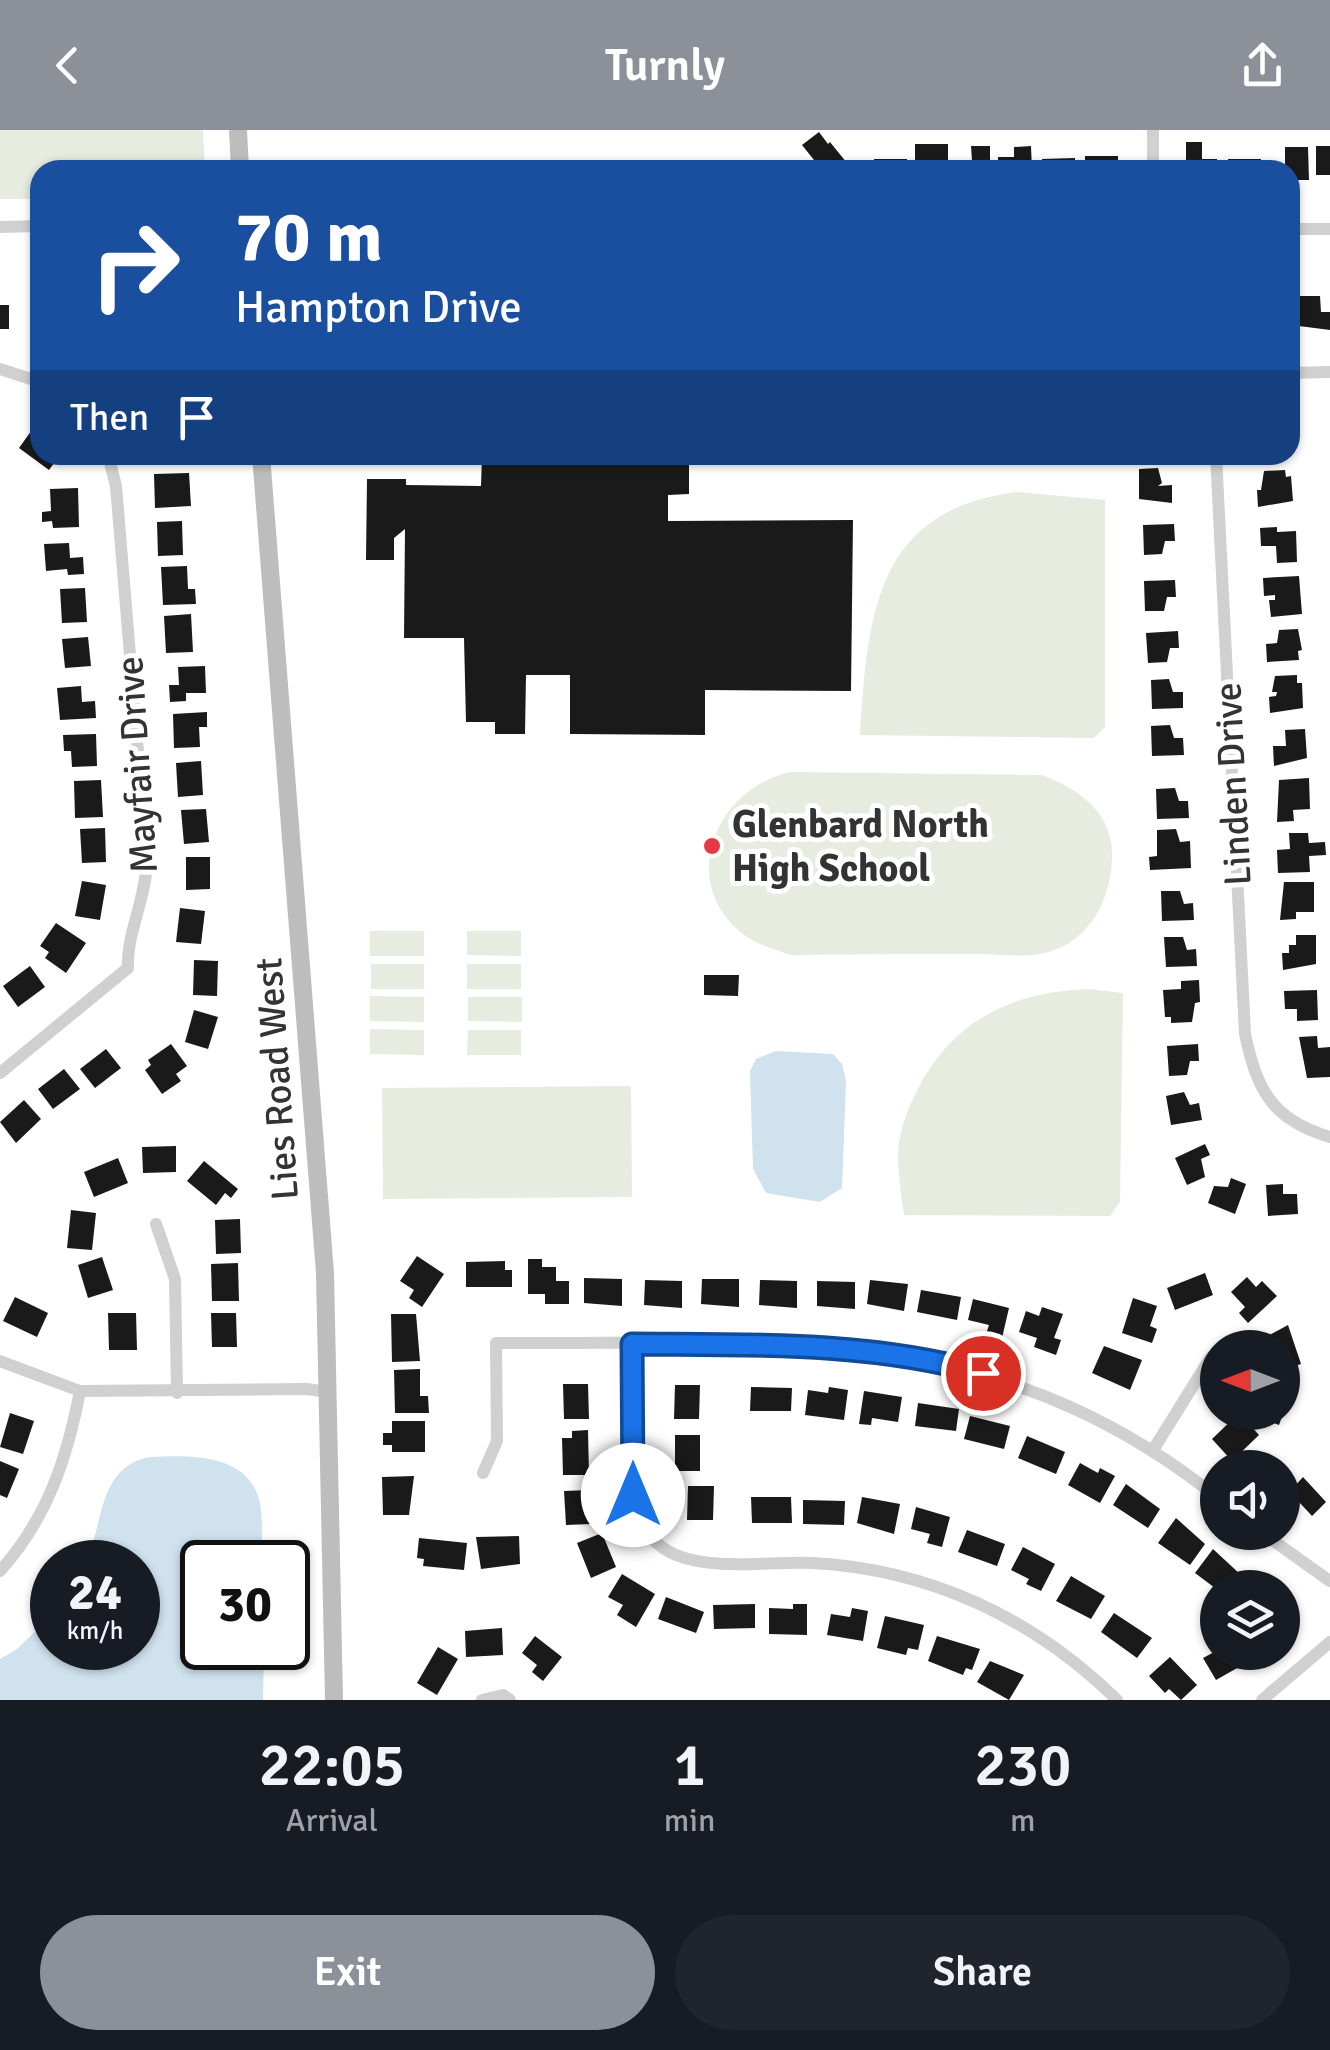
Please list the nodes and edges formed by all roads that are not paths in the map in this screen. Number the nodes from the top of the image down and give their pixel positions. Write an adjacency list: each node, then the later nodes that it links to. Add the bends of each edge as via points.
1 (238, 130): 3 (street)
2 (1153, 130): 4 (street)
3 (240, 160)
4 (1153, 160)
5 (0, 226): 6 (street)
6 (30, 226)
7 (1300, 229): 8 (street)
8 (1330, 229)
9 (0, 369): 12 (street)
10 (1300, 372): 11 (street)
11 (1330, 372)
12 (30, 379)
13 (111, 465): 16 (street, Mayfair Drive, via 146,842 144,902 128,968)
14 (262, 465): 23 (street, Lies Road West, via 325,1273)
15 (1217, 465): 17 (street, Linden Drive, via 1245,1034 1273,1108)
16 (0, 1073)
17 (1330, 1136)
18 (156, 1224): 24 (street, via 175,1279)
19 (632, 1344): 25 (street, via 836,1347 930,1360 1040,1393); 26 (street, via 496,1342 497,1441); 35 (street, via 634,1504 664,1549 694,1560 835,1565 925,1582 1035,1633)
20 (0, 1361): 22 (street)
21 (1200, 1375): 25 (street)
22 (80, 1391): 24 (street); 29 (street, via 50,1497)
23 (327, 1392): 24 (street); 32 (street, Lies Road West)
24 (177, 1393)
25 (1153, 1450): 27 (street)
26 (483, 1474)
27 (1200, 1485)
28 (1286, 1550): 30 (street)
29 (0, 1570)
30 (1330, 1581)
31 (1330, 1642): 36 (street)
32 (334, 1700)
33 (482, 1700): 34 (street)
34 (510, 1700)
35 (1117, 1700)
36 (1262, 1700)

